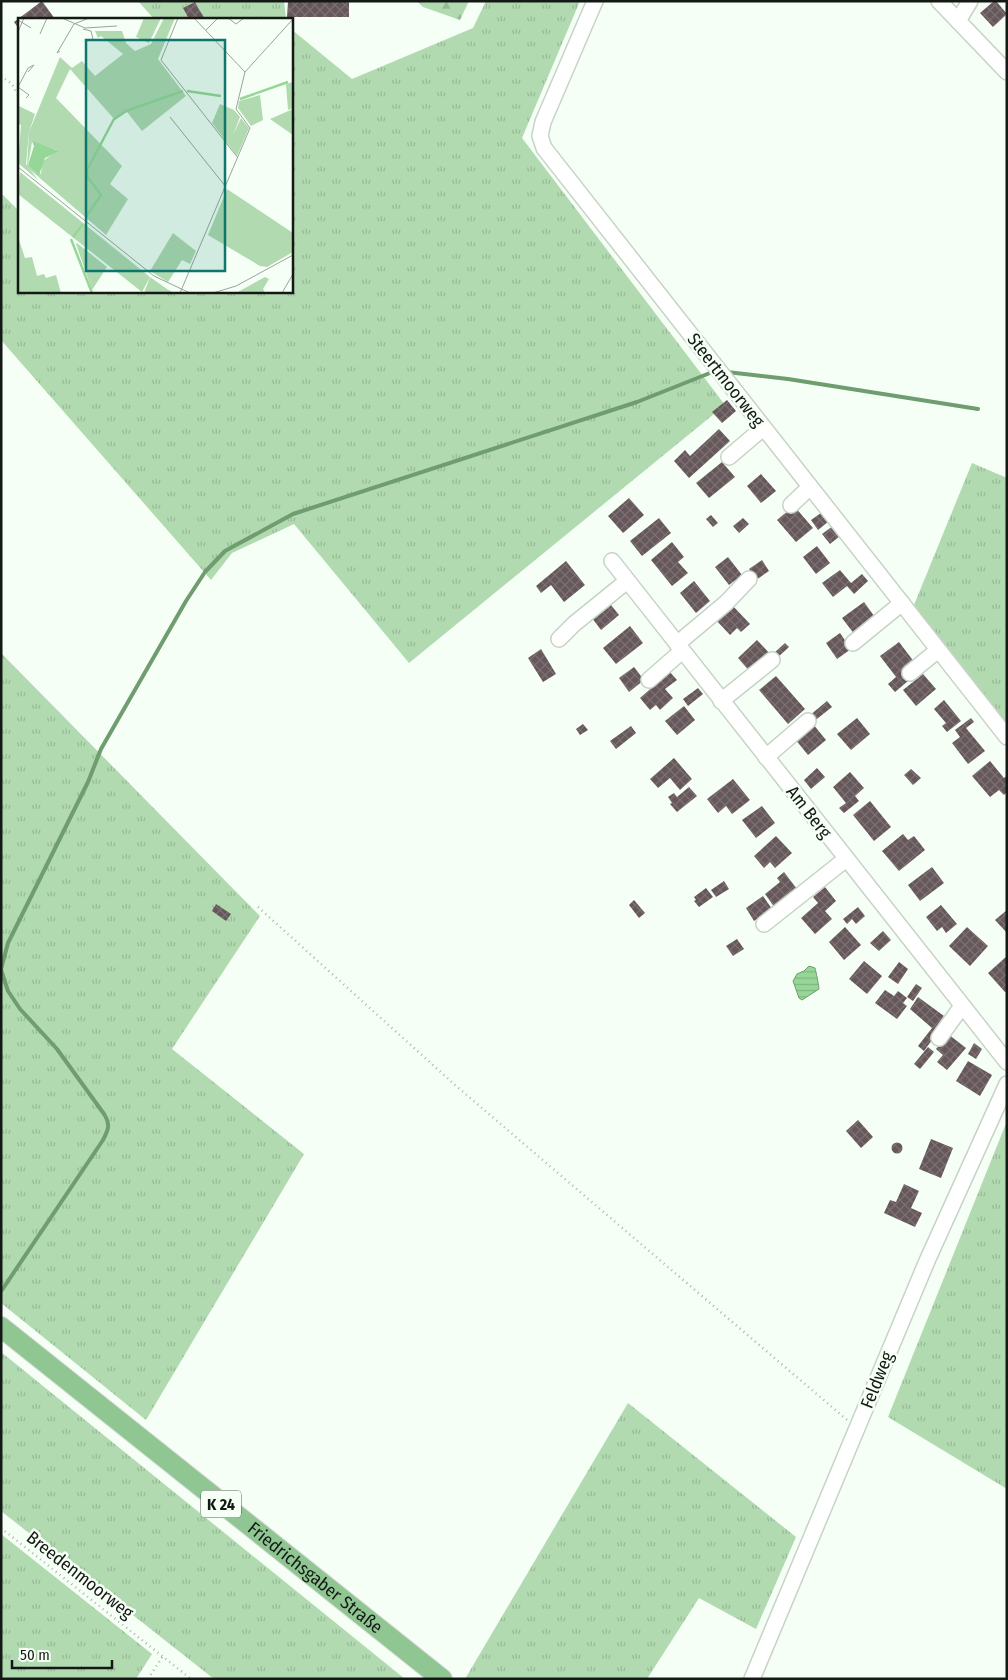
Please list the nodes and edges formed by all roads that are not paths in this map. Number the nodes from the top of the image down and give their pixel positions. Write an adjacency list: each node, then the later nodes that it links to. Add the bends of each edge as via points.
1 (595, 1): 6 (street, Steertmoorweg, via 543,122 540,136 544,148)
2 (940, 1): 4 (street)
3 (970, 1): 4 (street)
4 (958, 21): 5 (street)
5 (1007, 72)
6 (764, 428): 7 (street); 8 (street, Steertmoorweg)
7 (729, 457)
8 (810, 487): 9 (street); 13 (street, Steertmoorweg)
9 (791, 505)
10 (612, 561): 12 (street, Am Berg)
11 (749, 579): 17 (street)
12 (626, 581): 15 (street); 17 (street, Am Berg)
13 (902, 604): 16 (street); 18 (street, Steertmoorweg)
14 (710, 608): 17 (street)
15 (559, 639)
16 (853, 643)
17 (677, 645): 21 (street); 22 (street, Am Berg)
18 (938, 650): 20 (street); 24 (street, Steertmoorweg)
19 (772, 660): 22 (street)
20 (910, 673)
21 (649, 680)
22 (721, 701): 25 (street, Am Berg)
23 (808, 721): 25 (street)
24 (1007, 737)
25 (766, 758): 26 (street, Am Berg)
26 (846, 859): 27 (street); 28 (street, Am Berg)
27 (764, 924)
28 (962, 1006): 29 (street); 30 (street, Am Berg)
29 (939, 1038)
30 (1007, 1062)
31 (1007, 1084): 34 (street, Feldweg, via 927,1260)
32 (1, 1327): 33 (main road, Friedrichsgaber Straße / K 24)
33 (442, 1679)
34 (752, 1679)

